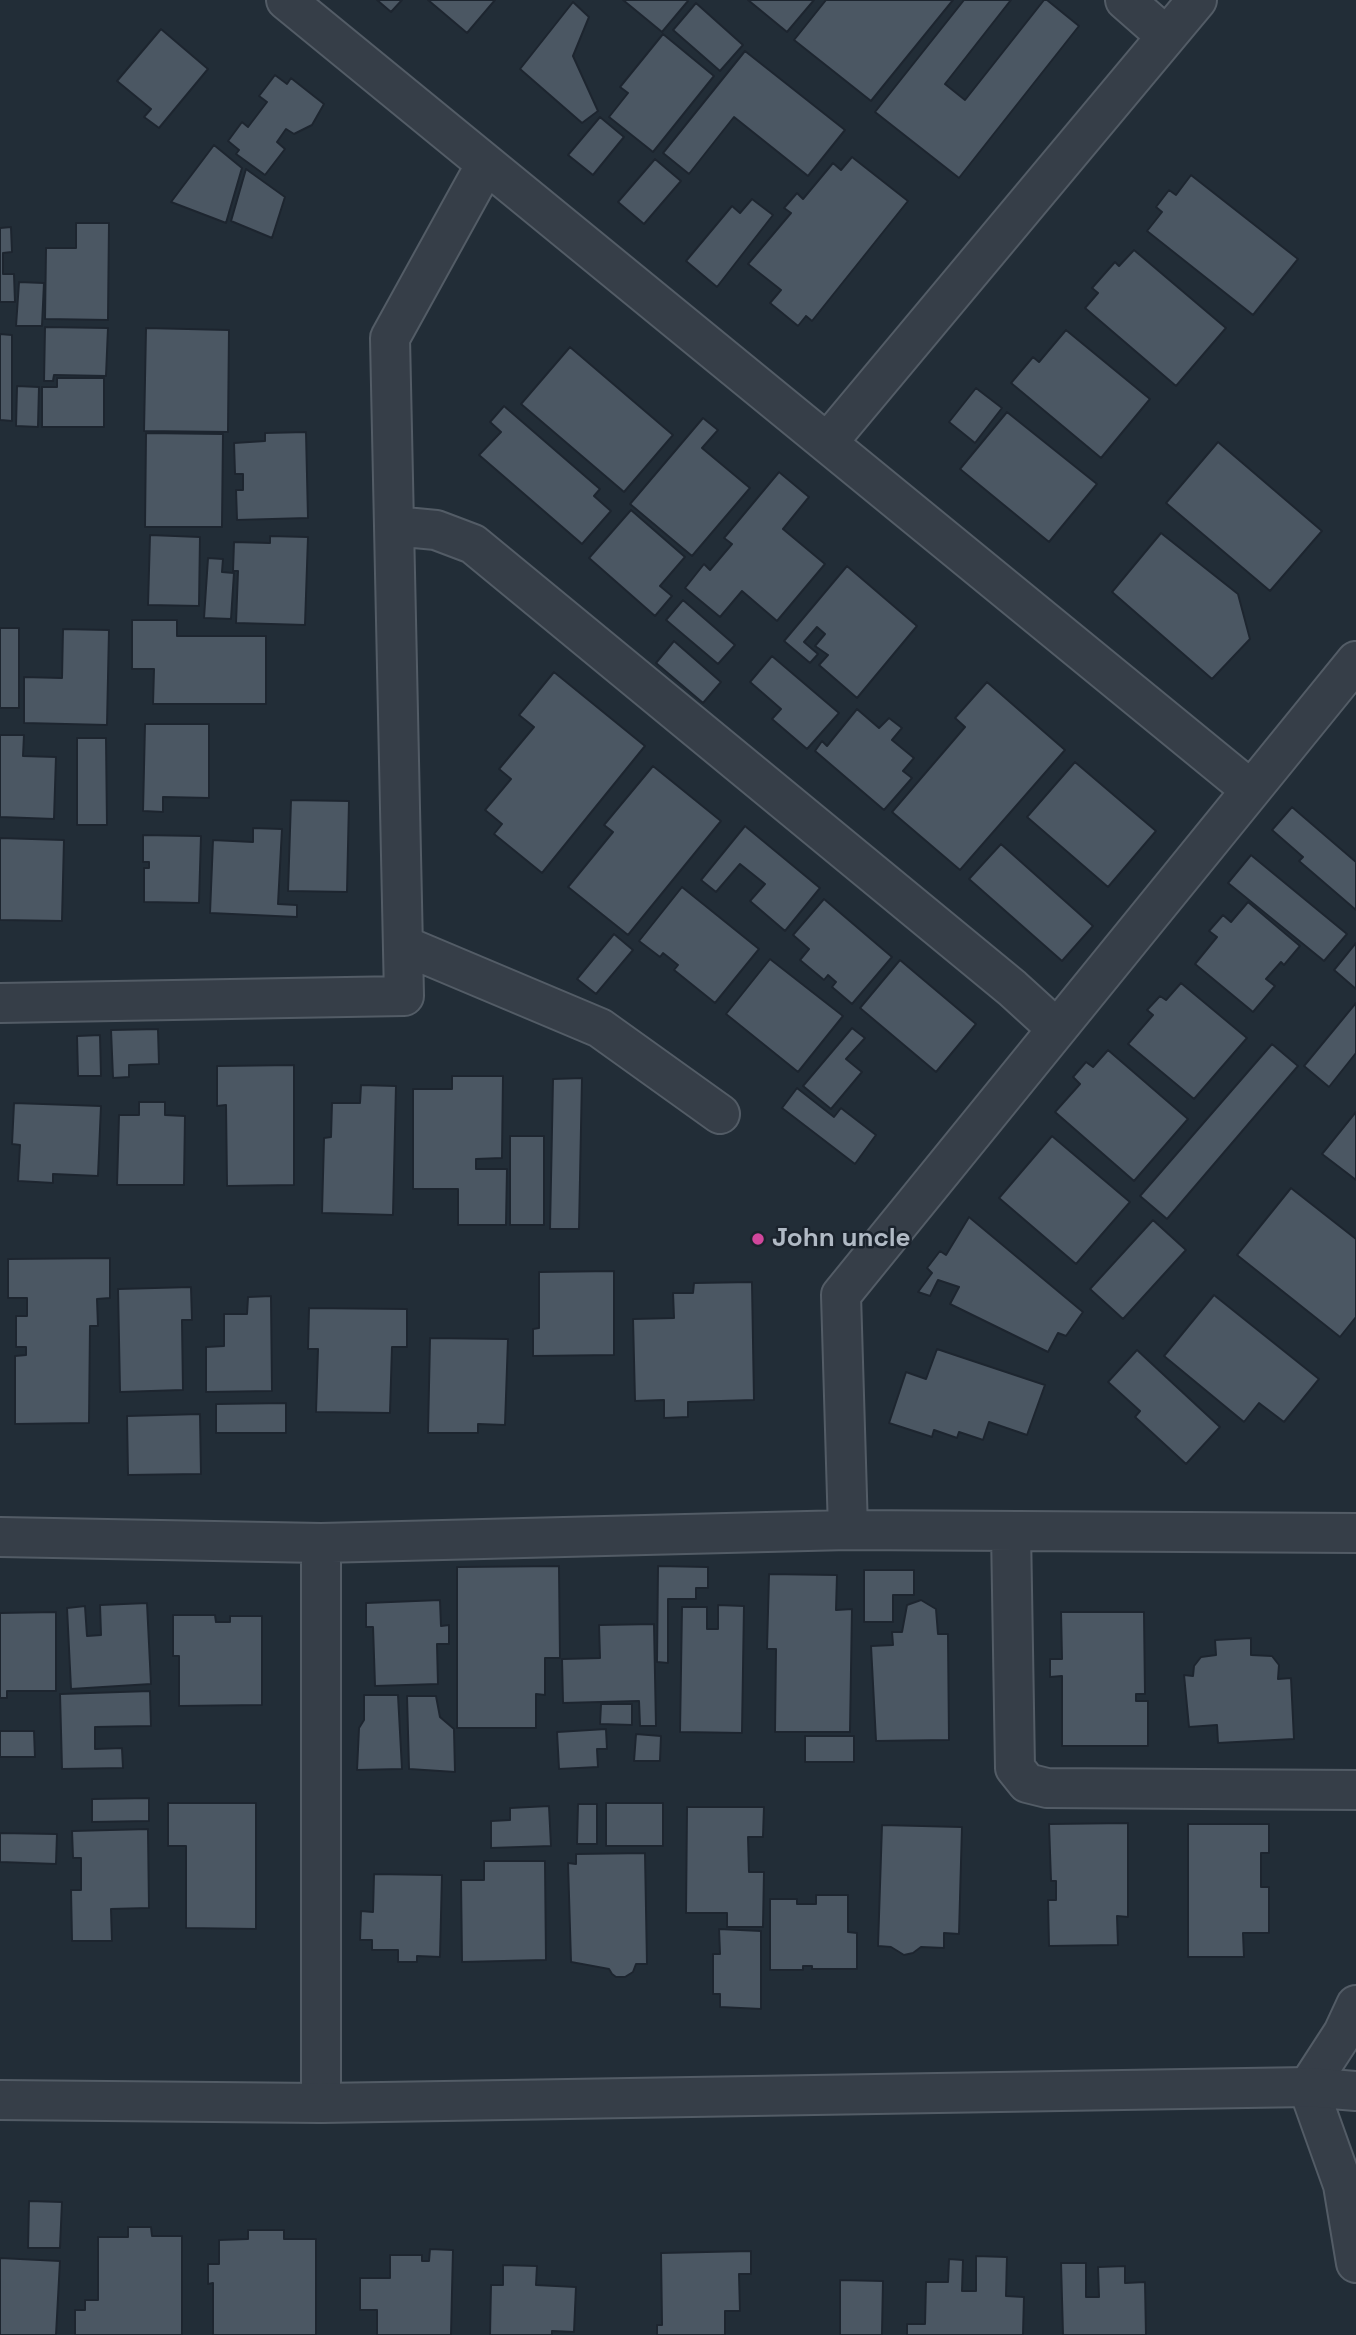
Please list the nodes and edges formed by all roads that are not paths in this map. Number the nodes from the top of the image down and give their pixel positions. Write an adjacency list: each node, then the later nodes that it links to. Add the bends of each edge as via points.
1 (286, 0): 5 (street)
2 (1125, 0): 4 (street)
3 (1197, 0): 4 (street)
4 (1166, 36): 6 (street)
5 (486, 164): 6 (street); 7 (street, via 390,338)
6 (827, 443): 9 (street)
7 (394, 526): 10 (street); 12 (street, via 436,530 473,544)
8 (1356, 661): 9 (street)
9 (1251, 790): 12 (street)
10 (403, 945): 11 (street, via 404,996); 13 (street, via 600,1028)
11 (0, 1003)
12 (1057, 1029): 14 (street, via 841,1296)
13 (720, 1114)
14 (848, 1531): 15 (street); 18 (street)
15 (1011, 1531): 16 (street); 19 (street, via 1014,1768 1027,1783 1046,1788)
16 (1356, 1533)
17 (0, 1537): 18 (street)
18 (321, 1543): 25 (street)
19 (1356, 1790)
20 (1356, 2005): 22 (street)
21 (1356, 2078): 22 (street)
22 (1308, 2087): 23 (street); 25 (street); 26 (street, via 1343,2185)
23 (1356, 2091)
24 (0, 2100): 25 (street)
25 (321, 2103)
26 (1356, 2263)

